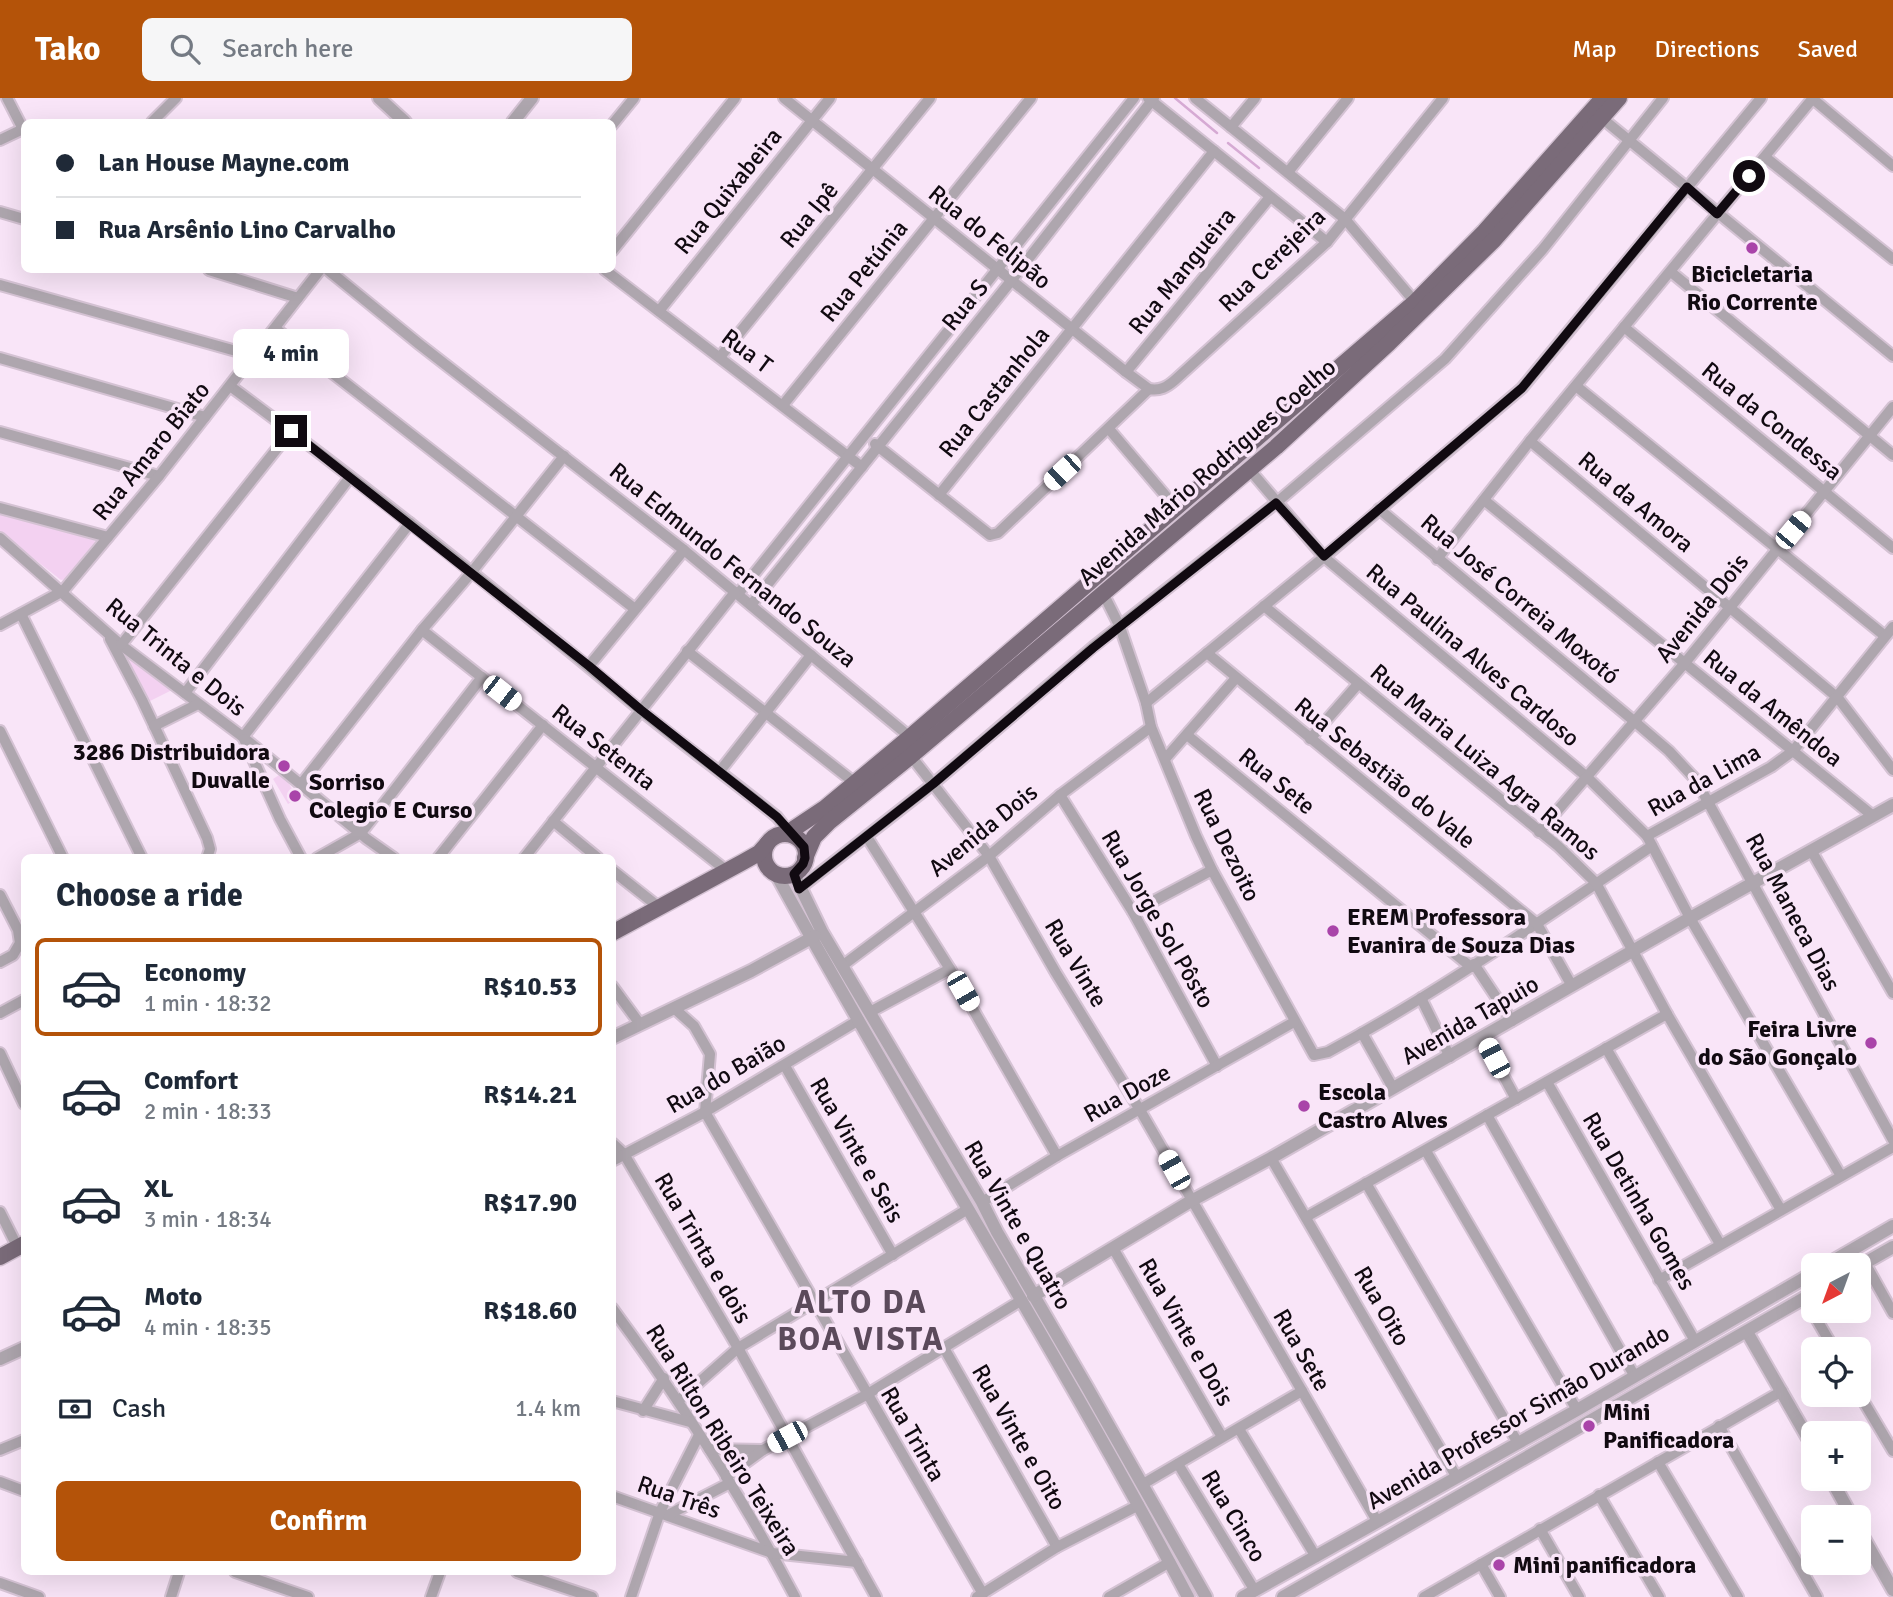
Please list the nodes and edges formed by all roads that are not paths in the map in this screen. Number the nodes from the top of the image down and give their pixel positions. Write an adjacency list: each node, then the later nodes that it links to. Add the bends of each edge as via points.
1 (7, 98): 28 (street)
2 (176, 98): 22 (street)
3 (379, 98): 23 (street)
4 (532, 98): 24 (street)
5 (634, 98): 26 (street)
6 (734, 98): 46 (street)
7 (784, 98): 27 (street, Rua do Felipão)
8 (830, 98): 27 (street, Rua Quixabeira)
9 (930, 98): 36 (street, Rua Ipê)
10 (1031, 98): 43 (street, Rua Petúnia)
11 (1133, 98): 48 (street, Rua S)
12 (1195, 98): 29 (street)
13 (1255, 98): 29 (street)
14 (1348, 98): 37 (street)
15 (1443, 98): 44 (street, Rua Cerejeira)
16 (1603, 98): 57 (main road, Avenida Mário Rodrigues Coelho, via 1493,223)
17 (1619, 98): 25 (main road, Avenida Mário Rodrigues Coelho)
18 (1663, 98): 32 (street)
19 (1761, 98): 38 (street)
20 (1813, 98): 34 (street); 35 (street)
21 (1151, 99): 33 (street); 54 (street, Rua S)
22 (155, 119)
23 (402, 119)
24 (515, 119)
25 (1602, 119): 32 (street); 84 (main road, Avenida Mário Rodrigues Coelho, via 1461,274)
26 (616, 120)
27 (812, 120): 36 (street, Rua do Felipão); 58 (street, Rua Quixabeira)
28 (21, 124)
29 (1231, 127): 37 (street)
30 (21, 131): 31 (street)
31 (0, 140)
32 (1628, 140): 38 (street); 90 (street, via 1543,249 1445,359)
33 (1214, 151): 39 (street); 60 (street, Rua Castanhola)
34 (1765, 157): 41 (street); 47 (street)
35 (1893, 166)
36 (873, 169): 43 (street, Rua do Felipão); 65 (street, Rua Ipê)
37 (1288, 172): 44 (street)
38 (1687, 187): 41 (street); 93 (street, via 1522,388)
39 (1270, 197): 45 (street); 66 (street, Rua Mangueira)
40 (0, 212): 42 (street)
41 (1717, 214): 49 (street); 63 (street)
42 (21, 218)
43 (934, 219): 48 (street, Rua do Felipão); 70 (street, Rua Petúnia)
44 (1345, 219): 45 (street, Rua Cerejeira); 57 (street)
45 (1327, 242): 69 (street, Rua Cerejeira, via 1175,380 1160,390)
46 (616, 246)
47 (1893, 259)
48 (997, 270): 54 (street, Rua do Felipão); 76 (street, Rua S)
49 (1671, 272): 59 (street); 77 (street)
50 (219, 273): 56 (street)
51 (318, 273): 56 (street, Rua Amaro Biato)
52 (332, 273): 81 (street, Rua Edmundo Fernando Souza)
53 (609, 273): 58 (street, Rua T)
54 (1011, 281): 60 (street, Rua do Felipão); 79 (street, Rua S)
55 (0, 285): 62 (street)
56 (298, 298): 61 (street, Rua Amaro Biato)
57 (1415, 302): 92 (main road, Avenida Mário Rodrigues Coelho)
58 (659, 311): 65 (street, Rua T)
59 (1624, 327): 68 (street); 87 (street, Rua da Condessa)
60 (1072, 328): 66 (street, Rua do Felipão); 88 (street, Rua Castanhola)
61 (276, 329): 62 (street, Rua Amaro Biato); 94 (street)
62 (254, 356): 67 (street, Rua Amaro Biato)
63 (1893, 356)
64 (0, 358): 72 (street)
65 (720, 358): 70 (street, Rua T)
66 (1126, 372): 69 (street, Rua do Felipão)
67 (230, 386): 72 (street, Rua Amaro Biato); 74 (street)
68 (1576, 386): 78 (street); 99 (street)
69 (1149, 389): 73 (street)
70 (783, 405): 82 (street, Rua T)
71 (1893, 407): 77 (street, Avenida Dois)
72 (205, 417): 85 (street, Rua Amaro Biato)
73 (1109, 429): 88 (street, via 998,533 983,531); 92 (street)
74 (291, 431): 86 (street); 118 (street)
75 (0, 432): 85 (street)
76 (866, 435): 79 (street); 82 (street, Rua S)
77 (1870, 436): 80 (street); 87 (street, Avenida Dois)
78 (1530, 441): 89 (street); 109 (street, Rua da Amora)
79 (879, 447): 83 (street, Rua S); 88 (street)
80 (1893, 454)
81 (564, 456): 94 (street); 100 (street, Rua Edmundo Fernando Souza)
82 (849, 456): 83 (street, Rua T); 105 (street, Rua S)
83 (862, 467): 107 (street, Rua S)
84 (1249, 469): 90 (street, Rua Paulina Alves Cardoso); 106 (main road, Avenida Mário Rodrigues Coelho)
85 (159, 476): 96 (street, Rua Amaro Biato)
86 (350, 477): 95 (street); 127 (street)
87 (1825, 492): 98 (street, Rua da Condessa); 99 (street, Avenida Dois)
88 (939, 495)
89 (1484, 500): 102 (street); 122 (street, Rua da Amêndoa)
90 (1276, 503): 101 (street, Rua Paulina Alves Cardoso); 113 (street)
91 (0, 508): 96 (street)
92 (1177, 508): 140 (main road, Avenida Mário Rodrigues Coelho)
93 (1379, 509): 101 (street); 102 (street, Rua José Correia Moxotó)
94 (517, 516): 103 (street); 110 (street)
95 (410, 523): 103 (street); 139 (street)
96 (108, 537): 104 (street, Rua Amaro Biato)
97 (0, 538): 104 (street, Rua Trinta e Dois)
98 (1893, 548)
99 (1777, 549): 109 (street, Avenida Dois); 117 (street)
100 (684, 550): 105 (street, Rua Edmundo Fernando Souza); 110 (street)
101 (1324, 556): 108 (street); 148 (street, Rua Paulina Alves Cardoso)
102 (1437, 559): 133 (street, Rua José Correia Moxotó)
103 (471, 573): 116 (street); 123 (street)
104 (63, 591): 111 (street); 115 (street, Rua Trinta e Dois)
105 (737, 593): 107 (street, Rua Edmundo Fernando Souza); 119 (street, Rua S)
106 (1103, 593): 113 (street, Rua Dezoito); 143 (main road, Avenida Mário Rodrigues Coelho)
107 (751, 605): 121 (street, Rua Edmundo Fernando Souza)
108 (1264, 606): 120 (street); 126 (street, Rua Maria Luiza Agra Ramos)
109 (1730, 606): 122 (street, Avenida Dois); 128 (street, Rua da Amora)
110 (635, 609): 123 (street)
111 (21, 614): 112 (street); 165 (street)
112 (0, 625)
113 (1120, 627): 129 (street, Rua Dezoito); 151 (street)
114 (1893, 627): 117 (street, Rua da Lima)
115 (104, 629): 118 (street, Rua Trinta e Dois); 135 (street)
116 (422, 630): 124 (street, Rua Setenta); 149 (street)
117 (1885, 636): 128 (street, Rua da Lima)
118 (121, 645): 127 (street, Rua Trinta e Dois)
119 (687, 651): 131 (street, Rua S); 132 (street)
120 (1207, 653): 125 (street, Rua Sebastião do Vale); 129 (street)
121 (811, 656): 132 (street); 140 (street, Rua Edmundo Fernando Souza)
122 (1684, 664): 133 (street, Avenida Dois); 142 (street, Rua da Amêndoa)
123 (589, 666): 131 (street)
124 (482, 677): 134 (street, Rua Setenta); 159 (street)
125 (1236, 678): 138 (street); 141 (street, Rua Sebastião do Vale)
126 (1357, 684): 141 (street); 157 (street, Rua Maria Luiza Agra Ramos)
127 (185, 693): 130 (street, Rua Trinta e Dois)
128 (1838, 698): 142 (street, Rua da Lima); 146 (street, Rua da Amora)
129 (1146, 703): 136 (street, Rua Dezoito)
130 (198, 704): 135 (street); 139 (street, Rua Trinta e Dois)
131 (641, 710): 145 (street, Rua S); 147 (street)
132 (765, 713): 147 (street); 150 (street)
133 (1634, 721): 148 (street, Avenida Dois); 153 (street, Rua Maneca Dias, via 1680,762)
134 (543, 725): 145 (street, Rua Setenta); 171 (street)
135 (154, 726): 166 (street, via 210,844)
136 (1151, 727): 144 (street, Rua Dezoito); 152 (street, Avenida Dois)
137 (0, 731): 164 (street)
138 (1187, 735): 144 (street); 194 (street, Rua Sete)
139 (243, 737): 149 (street, Rua Trinta e Dois); 167 (street)
140 (910, 737): 150 (main road, Avenida Mário Rodrigues Coelho)
141 (1310, 739): 188 (street, Rua Sebastião do Vale)
142 (1793, 751): 153 (street, Rua da Lima); 155 (street, Rua da Amêndoa)
143 (911, 757): 151 (street, Rua Vinte); 175 (main road, Avenida Mário Rodrigues Coelho, via 820,830)
144 (1165, 759): 176 (street, Rua Dezoito)
145 (596, 766): 156 (street, Rua S); 177 (street, Rua Setenta)
146 (1893, 770)
147 (720, 771): 158 (street, via 777,817)
148 (1587, 777): 157 (street, Avenida Dois); 161 (street, Rua Paulina Alves Cardoso)
149 (302, 783): 159 (street, Rua Trinta e Dois)
150 (855, 783): 158 (main road, Avenida Mário Rodrigues Coelho)
151 (933, 784): 160 (street); 174 (street, Rua Vinte)
152 (1060, 795): 174 (street, Avenida Dois); 186 (street, Rua Jorge Sol Pôsto)
153 (1709, 801): 161 (street, Rua da Lima); 182 (street, Rua Maneca Dias)
154 (1893, 805): 155 (street, Avenida Tapuio)
155 (1873, 816): 163 (street, Avenida Tapuio)
156 (553, 821): 172 (street, Rua S); 173 (street)
157 (1539, 832): 181 (street, Rua Maria Luiza Agra Ramos)
158 (789, 834): 162 (main road, via 776,836); 175 (main road, via 804,847)
159 (364, 836): 168 (street); 169 (street); 170 (street, Rua Trinta e Dois)
160 (867, 836): 180 (street); 185 (street)
161 (1649, 841): 181 (street, Rua da Lima); 187 (street, Rua Paulina Alves Cardoso)
162 (767, 844): 177 (main road); 179 (main road, via 766,864)
163 (1811, 850): 182 (street, Avenida Tapuio); 198 (street)
164 (61, 854)
165 (140, 854)
166 (208, 854)
167 (299, 854)
168 (326, 854)
169 (375, 854)
170 (389, 854)
171 (441, 854)
172 (527, 854)
173 (593, 854)
174 (989, 856): 185 (street, Avenida Dois); 221 (street, Rua Vinte)
175 (805, 858): 180 (main road)
176 (1212, 870): 186 (street); 207 (street, Rua Dezoito)
177 (727, 871): 184 (main road)
178 (616, 873): 184 (street)
179 (776, 874): 180 (main road); 190 (street, Rua Vinte e Quatro)
180 (797, 882): 190 (street, Rua Vinte e Quatro)
181 (1596, 883): 188 (street, Rua da Lima); 191 (street, Rua Maria Luiza Agra Ramos)
182 (1752, 883): 187 (street, Avenida Tapuio); 224 (street, Rua Maneca Dias)
183 (0, 895): 192 (street, via 20,943 13,955)
184 (660, 908): 189 (main road)
185 (913, 912): 193 (street, Avenida Dois); 195 (street)
186 (1133, 912): 216 (street, Rua Jorge Sol Pôsto)
187 (1689, 918): 191 (street, Avenida Tapuio); 232 (street, Rua Paulina Alves Cardoso)
188 (1536, 924): 194 (street, Rua da Lima); 196 (street)
189 (616, 931)
190 (816, 935): 193 (street, Rua Vinte e Quatro); 201 (street); 205 (street, Rua Vinte e Quatro)
191 (1633, 951): 196 (street, Avenida Tapuio); 204 (street, Rua Maria Luiza Agra Ramos)
192 (0, 962)
193 (842, 966): 202 (street, Rua Vinte e Quatro)
194 (1472, 966): 199 (street, Rua da Lima); 206 (street, Rua Sete)
195 (950, 969): 202 (street); 229 (street)
196 (1572, 986): 206 (street, Avenida Tapuio)
197 (616, 991): 208 (street)
198 (1893, 993)
199 (1421, 998): 209 (street, Rua da Lima); 214 (street)
200 (21, 1002): 203 (street)
201 (675, 1009): 208 (street); 222 (street, via 694,1026 710,1054)
202 (870, 1012): 235 (street, Rua Vinte e Quatro)
203 (0, 1013)
204 (1667, 1014): 212 (street); 237 (street, Rua Maria Luiza Agra Ramos)
205 (859, 1020): 215 (street, Rua do Baião); 236 (street, Rua Vinte e Quatro)
206 (1512, 1021): 211 (street, Avenida Tapuio)
207 (1294, 1022): 209 (street, Rua Dezoito, via 1317,1056); 216 (street, Rua Doze)
208 (640, 1024): 210 (street)
209 (1362, 1033): 218 (street)
210 (616, 1036)
211 (1483, 1038): 214 (street, Avenida Tapuio); 220 (street)
212 (1606, 1048): 217 (street); 241 (street)
213 (0, 1053): 219 (street)
214 (1450, 1057): 218 (street, Avenida Tapuio)
215 (785, 1066): 222 (street, Rua do Baião); 246 (street, Rua Vinte e Seis)
216 (1217, 1066): 221 (street, Rua Doze)
217 (1547, 1082): 220 (street); 250 (street, Rua Detinha Gomes)
218 (1393, 1088): 230 (street, Avenida Tapuio)
219 (21, 1098)
220 (1517, 1099): 223 (street)
221 (1140, 1110): 229 (street, Rua Doze); 234 (street, Rua Vinte)
222 (705, 1112): 228 (street, Rua do Baião); 254 (street, Rua Trinta)
223 (1487, 1115): 227 (street); 265 (street)
224 (1893, 1140)
225 (616, 1147): 228 (street, Rua Trinta e dois)
226 (1893, 1147): 232 (street)
227 (1426, 1151): 233 (street); 273 (street)
228 (624, 1154): 231 (street, Rua do Baião); 261 (street, Rua Trinta e dois)
229 (1057, 1156): 235 (street, Rua Doze)
230 (1271, 1158): 234 (street, Avenida Tapuio); 239 (street, Rua Oito)
231 (616, 1159)
232 (1841, 1176): 237 (street)
233 (1366, 1183): 239 (street); 283 (street)
234 (1191, 1201): 244 (street, Avenida Tapuio); 267 (street, Rua Sete)
235 (982, 1202): 252 (street, Rua Vinte e Quatro)
236 (968, 1209): 246 (street); 252 (street, Rua Vinte e Quatro)
237 (1781, 1210): 241 (street)
238 (0, 1212): 242 (street)
239 (1306, 1217): 290 (street, Rua Oito)
240 (1893, 1226): 245 (street)
241 (1720, 1244): 250 (street)
242 (21, 1246): 247 (main road)
243 (1893, 1247): 248 (street)
244 (1113, 1248): 252 (street, Avenida Tapuio); 281 (street, Rua Vinte e Dois)
245 (1847, 1253)
246 (893, 1255): 254 (street)
247 (0, 1257)
248 (1871, 1260)
249 (1871, 1279): 257 (street)
250 (1659, 1280): 260 (street, Rua Detinha Gomes)
251 (1801, 1280): 255 (street, Avenida Professor Simão Durando)
252 (1028, 1298): 258 (street, Rua Vinte e Quatro); 262 (street, Avenida Tapuio)
253 (1801, 1299): 259 (street, Avenida Professor Simão Durando)
254 (815, 1302): 261 (street); 269 (street, Rua Trinta)
255 (1754, 1309): 259 (street); 260 (street, Avenida Professor Simão Durando)
256 (616, 1313): 266 (street, Rua Rilton Ribeiro Teixeira)
257 (1893, 1313)
258 (1037, 1315): 293 (street, Rua Vinte e Quatro); 297 (street, Rua Vinte e Quatro)
259 (1747, 1332): 268 (street); 329 (street, Avenida Professor Simão Durando)
260 (1695, 1341): 265 (street, Avenida Professor Simão Durando)
261 (738, 1348): 270 (street); 280 (street, Rua Trinta e dois)
262 (944, 1348): 269 (street, Avenida Tapuio); 301 (street, Rua Vinte e Oito)
263 (21, 1349): 264 (street)
264 (0, 1359)
265 (1634, 1375): 273 (street, Avenida Professor Simão Durando)
266 (664, 1378): 270 (street, Rua Rilton Ribeiro Teixeira); 274 (street)
267 (1302, 1391): 278 (street); 299 (street, Rua Sete)
268 (1782, 1391): 276 (street); 277 (street)
269 (866, 1395): 280 (street, Avenida Tapuio); 317 (street, Rua Trinta)
270 (678, 1401): 275 (street, Rua Rilton Ribeiro Teixeira)
271 (616, 1402): 274 (street)
272 (1867, 1407): 287 (street)
273 (1577, 1410): 283 (street, Avenida Professor Simão Durando)
274 (643, 1411): 275 (street)
275 (690, 1422): 279 (street, Rua Rilton Ribeiro Teixeira)
276 (1801, 1425)
277 (1719, 1426): 288 (street); 335 (street)
278 (1239, 1429): 281 (street); 304 (street, Rua Vinte e Dois)
279 (699, 1435): 284 (street, Rua Rilton Ribeiro Teixeira); 298 (street)
280 (787, 1437): 286 (street, Avenida Tapuio); 305 (street, Rua Trinta e dois)
281 (1222, 1437): 289 (street)
282 (21, 1441): 285 (street)
283 (1518, 1443): 290 (street, Avenida Professor Simão Durando)
284 (709, 1449): 286 (street); 291 (street, Rua Rilton Ribeiro Teixeira)
285 (0, 1450)
286 (763, 1450): 291 (street, Avenida Tapuio)
287 (1893, 1451)
288 (1657, 1462): 295 (street); 334 (street)
289 (1178, 1464): 293 (street); 316 (street, Rua Cinco)
290 (1456, 1476): 299 (street, Avenida Professor Simão Durando)
291 (728, 1480): 298 (street, Avenida Tapuio); 303 (street, Rua Rilton Ribeiro Teixeira)
292 (0, 1482): 294 (street)
293 (1143, 1484): 308 (street, Rua Vinte e Quatro)
294 (21, 1491)
295 (1599, 1495): 300 (street); 333 (street)
296 (616, 1497): 298 (street, Rua Três)
297 (1139, 1505): 301 (street); 306 (street, Rua Vinte e Quatro)
298 (664, 1514): 303 (street, Rua Três); 323 (street)
299 (1377, 1521): 304 (street, Avenida Professor Simão Durando)
300 (1539, 1529): 307 (street); 332 (street)
301 (1058, 1547): 317 (street)
302 (1871, 1551): 315 (street)
303 (772, 1553): 305 (street, Rua Três); 324 (street, Rua Rilton Ribeiro Teixeira)
304 (1316, 1557): 316 (street, Avenida Professor Simão Durando)
305 (857, 1562): 325 (street, Rua Trinta e dois)
306 (1170, 1562): 313 (street, Rua Vinte e Quatro); 326 (street)
307 (1481, 1564): 330 (street); 331 (street)
308 (1191, 1568): 313 (street); 328 (street, Rua Vinte e Quatro)
309 (178, 1575): 319 (street)
310 (244, 1575): 320 (street)
311 (439, 1575): 321 (street)
312 (526, 1575): 322 (street)
313 (1177, 1576): 327 (street, Rua Vinte e Quatro)
314 (0, 1583): 318 (street)
315 (1893, 1590)
316 (1249, 1594)
317 (980, 1595)
318 (39, 1597)
319 (170, 1597)
320 (308, 1597)
321 (431, 1597)
322 (592, 1597)
323 (631, 1597)
324 (795, 1597)
325 (876, 1597)
326 (1109, 1597)
327 (1188, 1597)
328 (1206, 1597)
329 (1283, 1597)
330 (1424, 1597)
331 (1500, 1597)
332 (1579, 1597)
333 (1659, 1597)
334 (1738, 1597)
335 (1817, 1597)

